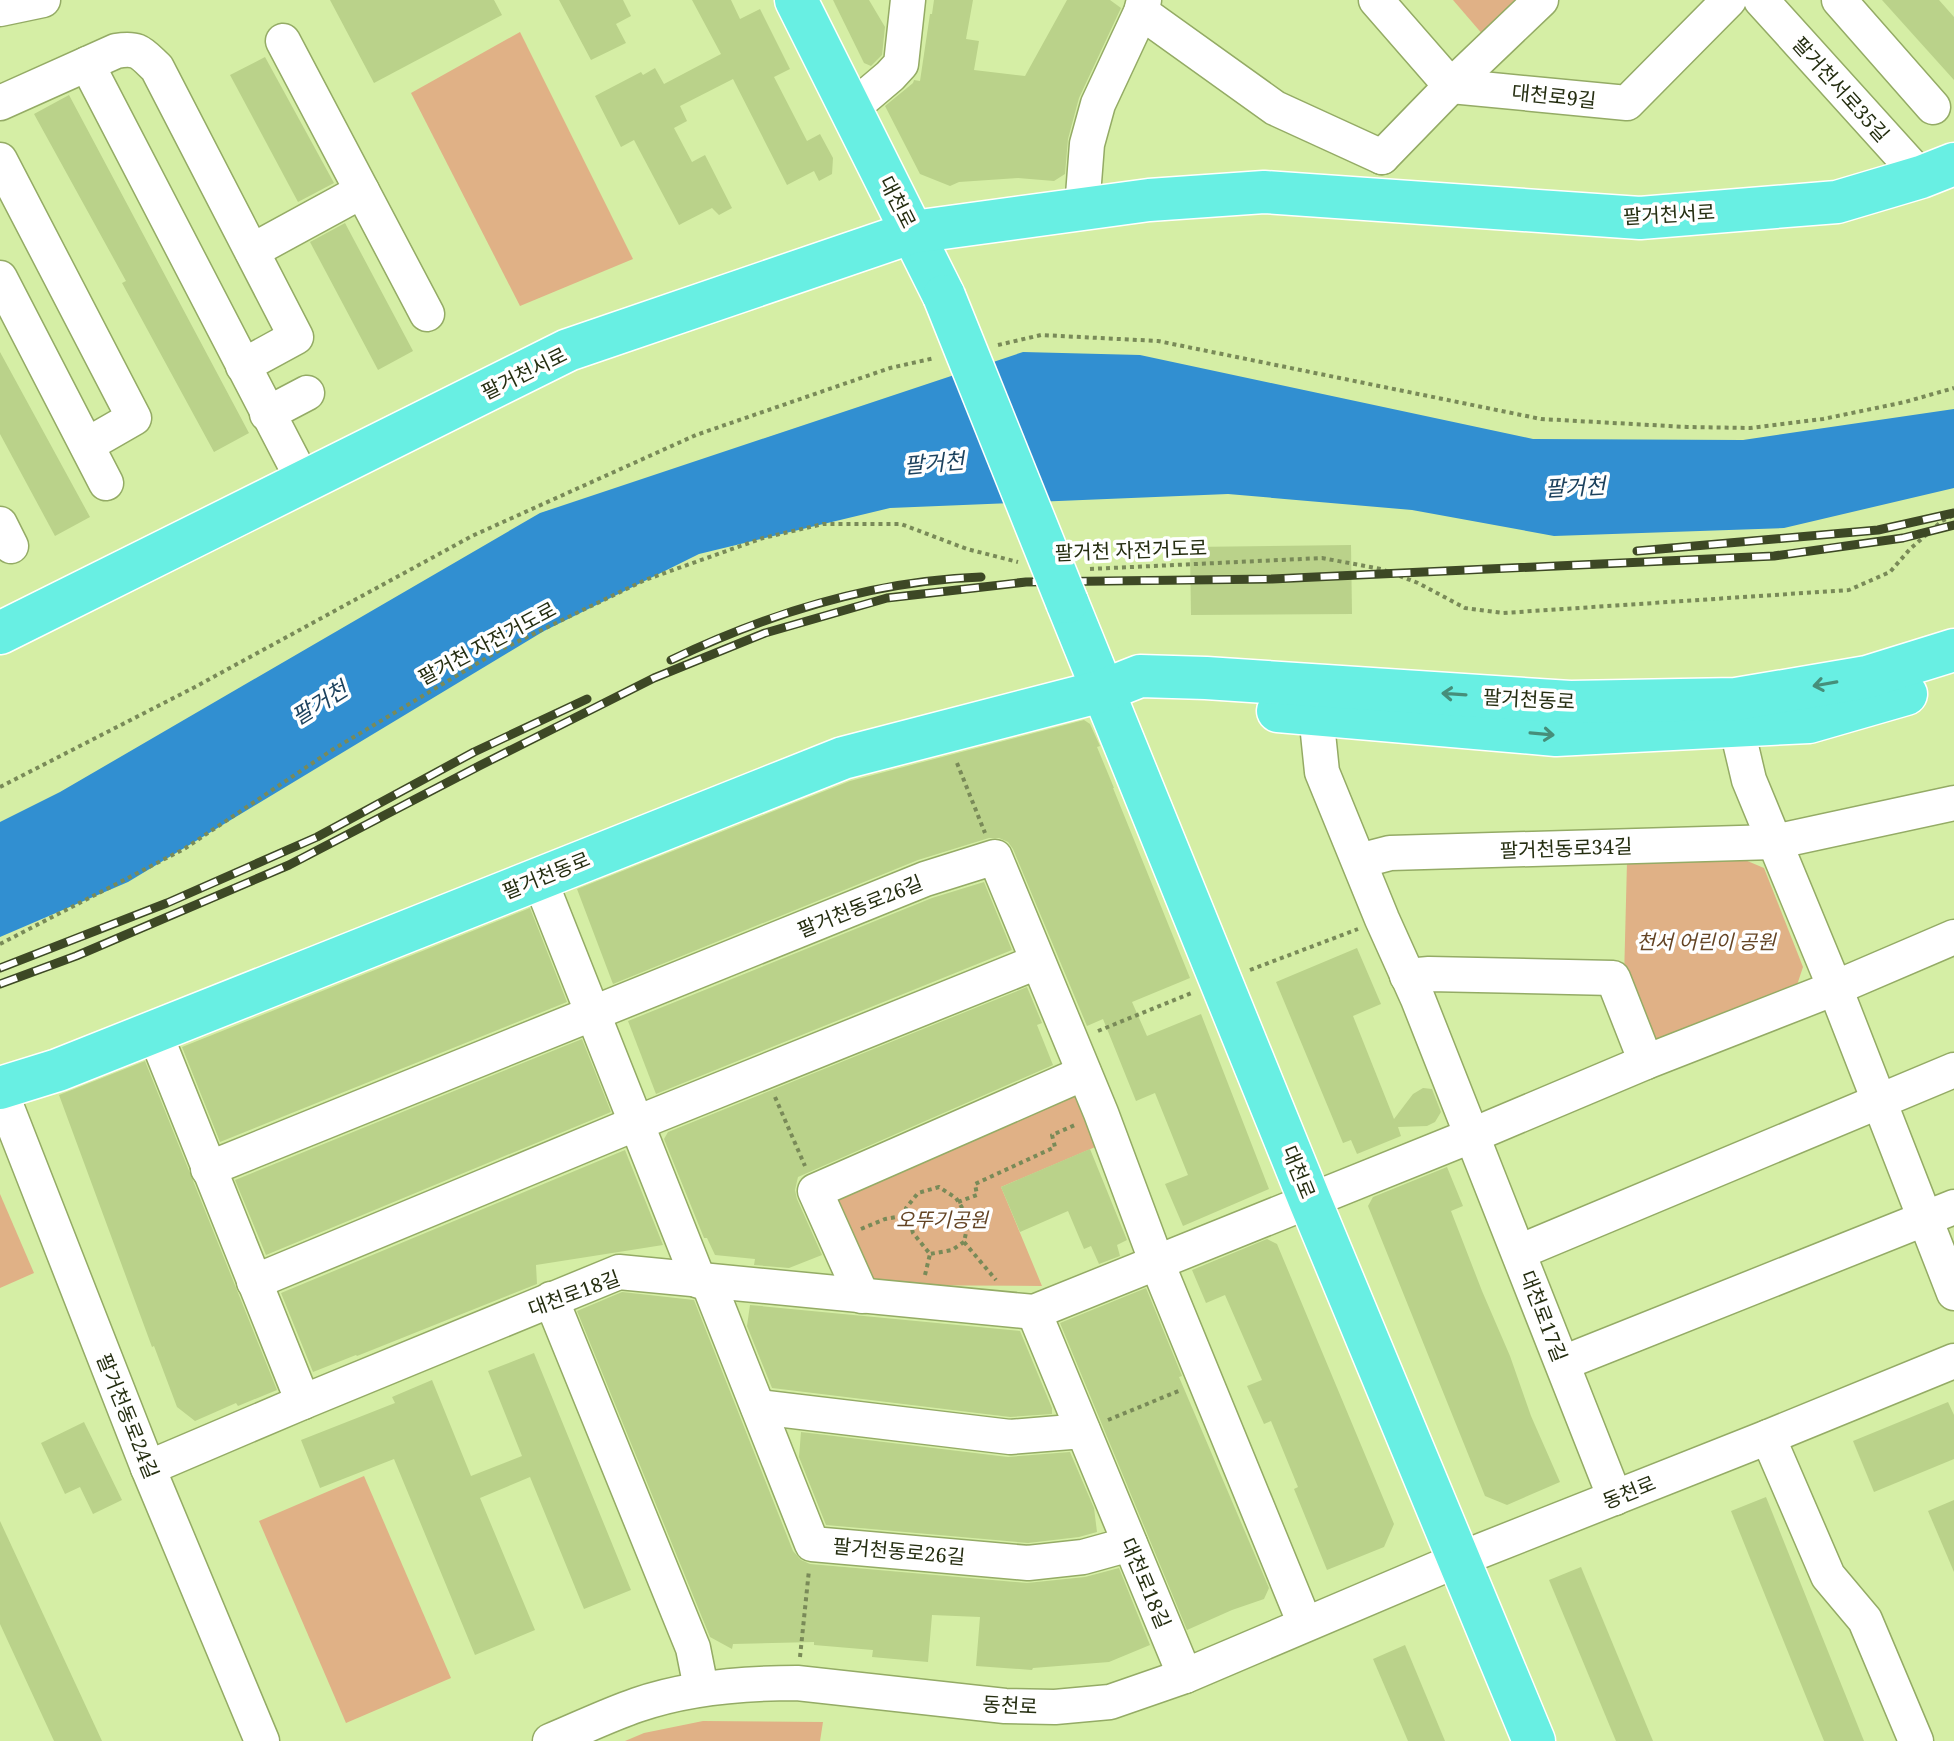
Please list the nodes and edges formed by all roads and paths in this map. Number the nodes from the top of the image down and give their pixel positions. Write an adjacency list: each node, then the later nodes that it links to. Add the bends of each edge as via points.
1 (43, 0): 10 (street)
2 (796, 0): 16 (main road, 대천로)
3 (908, 0): 16 (street, via 901,64)
4 (1376, 0): 13 (street)
5 (1541, 0): 13 (street)
6 (1729, 0): 13 (street, 대천로9길, via 1627,103)
7 (1761, 0): 19 (street, 팔거천서로35길)
8 (1839, 0): 15 (street)
9 (1143, 6): 17 (street, via 1275,108); 22 (street, via 1098,104 1087,144)
10 (0, 9)
11 (283, 41): 20 (street)
12 (87, 64): 14 (street); 24 (street, via 130,49 157,68); 29 (street)
13 (1451, 86): 17 (street)
14 (0, 103)
15 (1933, 107)
16 (851, 109): 23 (main road, 대천로)
17 (1382, 157): 21 (street)
18 (0, 160): 33 (street, via 134,418)
19 (1938, 170): 21 (main road, 팔거천서로, via 1837,202 1640,218)
20 (362, 191): 24 (street); 26 (street)
21 (1378, 200): 22 (main road, 팔거천서로, via 1264,192)
22 (1082, 208): 23 (main road, 팔거천서로)
23 (913, 232): 34 (main road, 팔거천서로, via 568,350); 38 (main road, 대천로, bridge)
24 (252, 251): 29 (street, via 296,337)
25 (0, 278): 33 (street)
26 (427, 314)
27 (996, 345): 30 (path, via 1041,335 1158,341 1541,419 1687,427 1750,428 1823,419)
28 (936, 358): 46 (path, via 890,368 696,435 472,536)
29 (243, 366): 32 (street)
30 (1954, 388)
31 (307, 393): 32 (street)
32 (267, 414): 34 (street)
33 (87, 445): 35 (street)
34 (304, 482): 39 (main road, 팔거천서로)
35 (106, 483)
36 (1954, 515): 38 (path, 팔거천 자전거도로, via 1890,572 1849,590 1503,613 1465,608 1381,569 1322,558)
37 (1022, 563): 54 (path, 팔거천 자전거도로, via 901,524 823,524 763,538 645,580 498,651 332,750 184,849)
38 (1073, 586): 42 (main road, 대천로)
39 (0, 633)
40 (1954, 650): 42 (main road, 팔거천동로, one-way to 42, via 1867,677 1736,699 1570,702 1140,676)
41 (1954, 680): 44 (main road, 팔거천동로, via 1809,722)
42 (1102, 691): 43 (main road, 팔거천동로); 45 (main road, 팔거천동로); 57 (main road, 대천로)
43 (1316, 714): 44 (main road, 팔거천동로, one-way to 44, via 1556,735); 50 (street, 대천로17길, via 1322,772)
44 (1736, 725): 48 (street, via 1749,780)
45 (944, 731): 49 (path); 51 (main road, 팔거천동로, via 843,758)
46 (0, 787)
47 (1954, 803): 48 (street, 팔거천동로34길)
48 (1774, 842): 50 (street, 팔거천동로34길, via 1390,853); 58 (street)
49 (995, 857): 55 (street); 59 (street, 팔거천동로26길, via 925,879)
50 (1359, 861): 52 (street, 대천로17길)
51 (539, 878): 59 (street, 팔거천동로26길); 60 (main road, 팔거천동로)
52 (1382, 919): 56 (street, 대천로17길); 57 (path)
53 (1954, 937): 58 (street)
54 (0, 944)
55 (1037, 962): 61 (street); 64 (street)
56 (1407, 976): 62 (street, via 1613,978); 70 (street, 대천로17길)
57 (1222, 981): 61 (path); 73 (main road, 대천로)
58 (1835, 988): 62 (street); 67 (street)
59 (592, 1012): 69 (street, 팔거천동로26길); 71 (street, 팔거천동로26길)
60 (154, 1031): 66 (main road, 팔거천동로); 71 (street)
61 (1071, 1042): 65 (street)
62 (1646, 1062): 70 (street)
63 (1954, 1070): 67 (street)
64 (765, 1072): 69 (street); 72 (path)
65 (1084, 1073): 68 (street); 72 (street)
66 (0, 1089): 95 (street, 팔거천동로24길)
67 (1879, 1101): 75 (street); 78 (street)
68 (1101, 1113): 74 (path, via 1052,1135 1055,1147 975,1184 977,1195); 80 (street)
69 (637, 1123): 81 (street, 팔거천동로26길); 82 (street)
70 (1473, 1135): 73 (street); 78 (street, 대천로17길)
71 (208, 1169): 82 (street)
72 (815, 1191): 77 (street)
73 (1310, 1201): 80 (street, 대천로18길); 99 (main road, 대천로)
74 (958, 1202): 76 (path, via 939,1187 918,1193 906,1208); 79 (path, via 969,1219 964,1242)
75 (1940, 1213): 83 (street); 89 (street)
76 (908, 1215): 77 (path); 79 (path, via 913,1233)
77 (837, 1240): 84 (street)
78 (1519, 1252): 89 (street, 대천로17길)
79 (930, 1254): 86 (path)
80 (1157, 1263): 87 (street, 대천로18길); 90 (street)
81 (704, 1281): 84 (street, 대천로18길); 85 (street, 대천로18길, via 619,1272); 92 (street, 팔거천동로26길)
82 (254, 1282): 91 (street)
83 (1954, 1293)
84 (862, 1296): 86 (street, 대천로18길)
85 (551, 1299): 91 (street, 대천로18길); 103 (street, via 693,1648)
86 (919, 1301): 87 (street, 대천로18길)
87 (1034, 1312): 93 (street, 대천로18길)
88 (1954, 1361): 94 (street, 동천로)
89 (1563, 1363): 96 (street, 대천로17길)
90 (1205, 1379): 93 (path); 100 (street)
91 (303, 1402): 95 (street, 대천로18길)
92 (758, 1407): 93 (street, via 1010,1437); 97 (street, 팔거천동로26길)
93 (1083, 1431): 98 (street, 대천로18길)
94 (1768, 1437): 96 (street, 동천로); 107 (street, via 1828,1576 1865,1620)
95 (148, 1468): 104 (street, 팔거천동로24길)
96 (1615, 1498): 99 (street, 동천로)
97 (812, 1544): 98 (street, 팔거천동로26길, via 1028,1563 1083,1557); 102 (path)
98 (1130, 1544): 101 (street, 대천로18길)
99 (1460, 1559): 100 (street, 동천로); 106 (main road, 대천로)
100 (1305, 1624): 101 (street, 동천로)
101 (1185, 1676): 102 (street, 동천로, via 1110,1702 1055,1707)
102 (797, 1683): 103 (street, 동천로)
103 (701, 1688): 105 (street, 동천로, via 639,1704)
104 (262, 1741)
105 (550, 1741)
106 (1534, 1741)
107 (1916, 1741)

